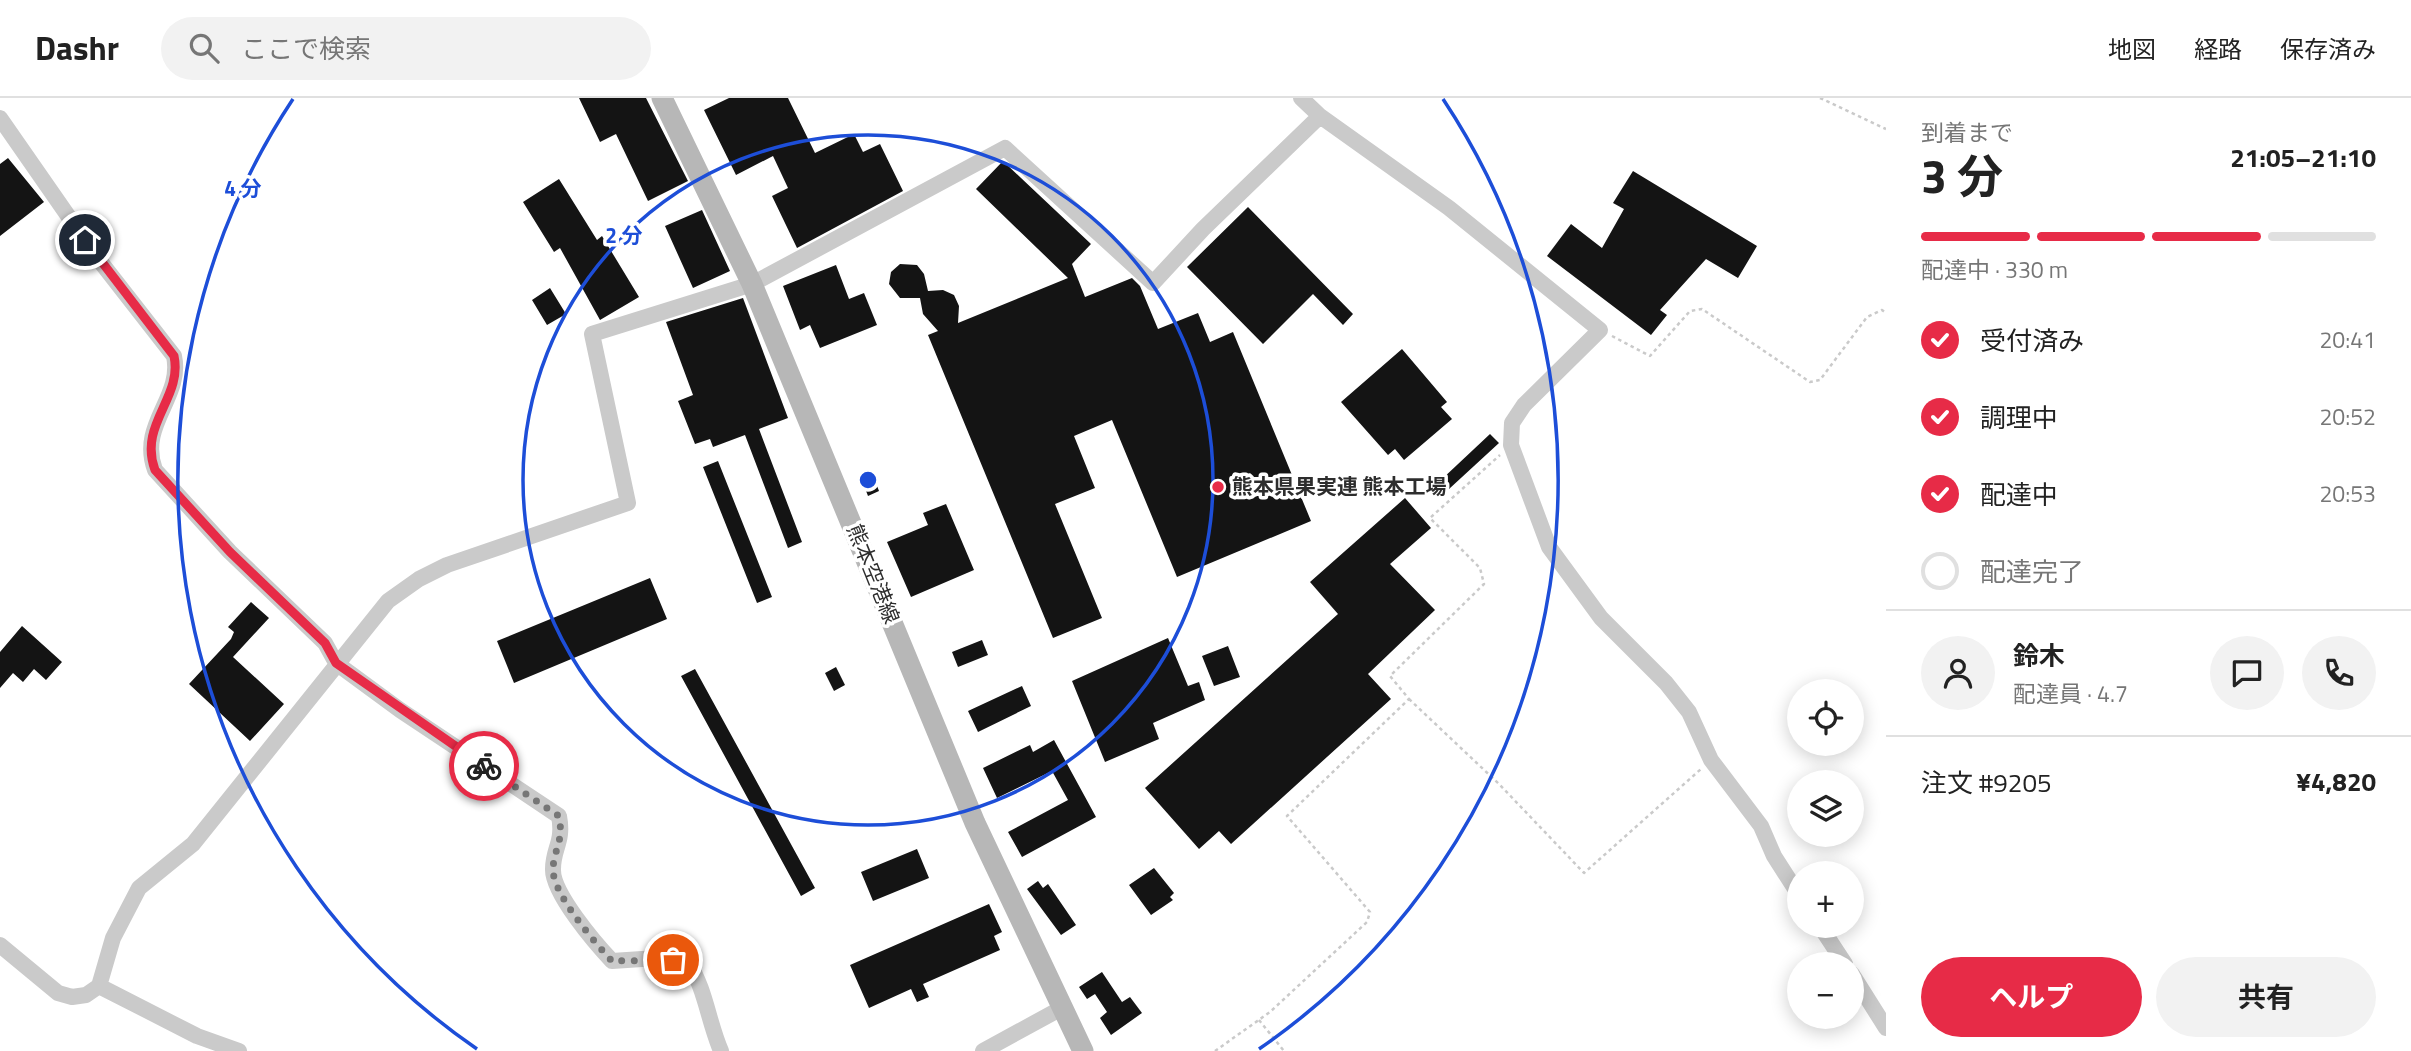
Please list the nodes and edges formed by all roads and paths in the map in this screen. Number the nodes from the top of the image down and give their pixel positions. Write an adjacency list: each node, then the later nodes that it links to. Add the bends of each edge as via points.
1 (662, 98): 7 (main road, 熊本空港線)
2 (1301, 98): 4 (street)
3 (1820, 98): 6 (path)
4 (1321, 116): 7 (street, via 1153,283 1006,148); 9 (street, via 1449,208)
5 (0, 118): 11 (street, via 96,256 174,356 177,370 149,453 155,470 230,552 325,643)
6 (1886, 129)
7 (751, 284): 11 (street, via 592,334 628,503 447,565 419,579 388,601); 18 (main road, 熊本空港線, via 975,823)
8 (1886, 313): 9 (path, via 1882,310 1867,317 1820,380 1810,382 1702,309 1690,311 1650,356)
9 (1600, 330): 10 (street, via 1524,405 1512,423)
10 (1511, 445): 12 (path, via 1430,518 1480,568 1484,584 1390,676); 13 (street, via 1549,548 1601,618 1689,712)
11 (336, 663): 16 (street, via 193,844 139,888 113,938); 22 (street, via 559,816 563,835 553,869 556,884 595,942 612,961 657,958 688,962 702,983)
12 (1409, 699): 13 (path, via 1584,873); 19 (path, via 1287,816 1370,912 1367,922)
13 (1711, 760): 14 (street, via 1761,826)
14 (1787, 876)
15 (0, 945): 16 (street, via 58,993 86,995)
16 (99, 986): 21 (street)
17 (1864, 993): 20 (street)
18 (1060, 1009): 23 (street); 24 (main road, 熊本空港線)
19 (1259, 1020): 25 (path); 26 (path)
20 (1886, 1028)
21 (239, 1051)
22 (721, 1051)
23 (983, 1051)
24 (1083, 1051)
25 (1215, 1051)
26 (1284, 1051)

